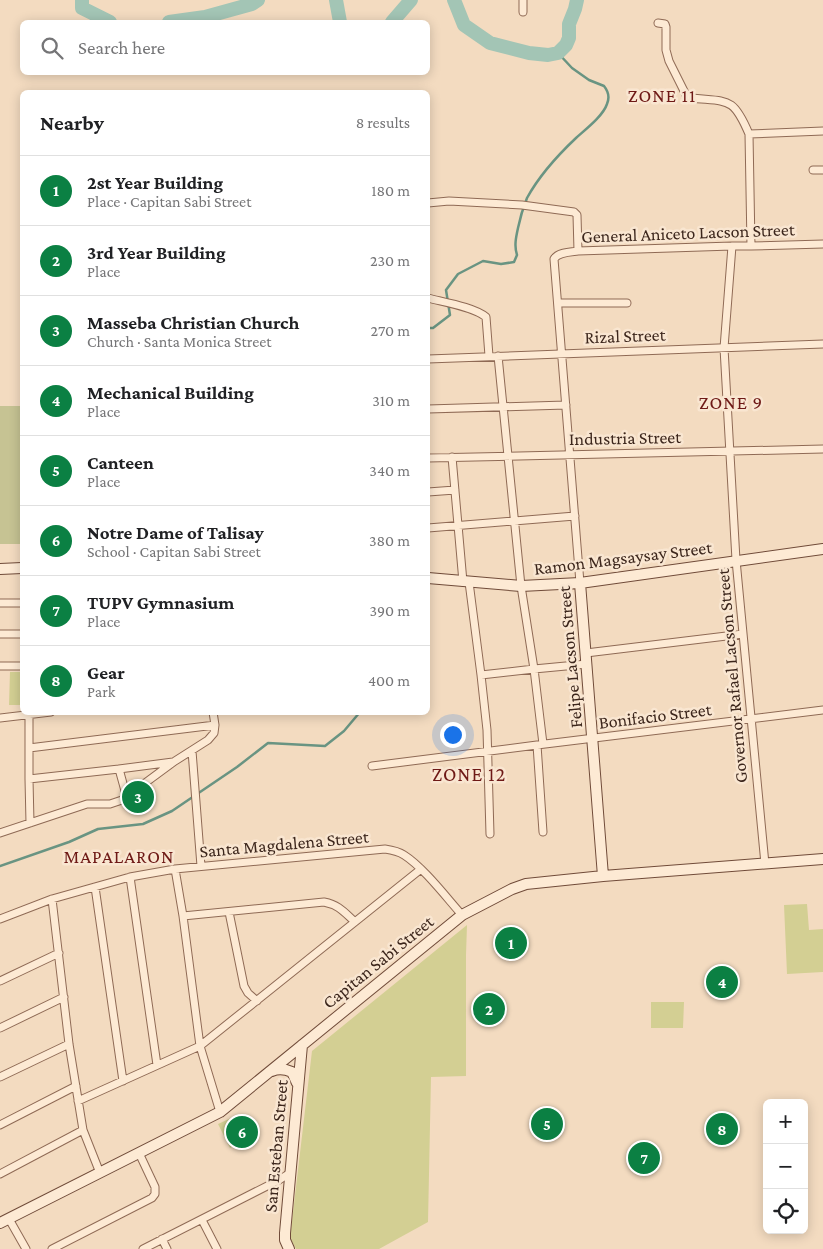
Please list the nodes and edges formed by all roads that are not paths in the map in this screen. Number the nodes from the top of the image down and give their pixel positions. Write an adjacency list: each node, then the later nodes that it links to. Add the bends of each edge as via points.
1 (523, 0): 2 (street)
2 (523, 12)
3 (658, 23): 5 (street, via 665,24 669,61 686,95 729,102 740,113)
4 (823, 132): 5 (street)
5 (749, 134): 11 (street)
6 (813, 170): 7 (street)
7 (823, 170)
8 (430, 203): 12 (street, via 522,205 576,212)
9 (823, 244): 11 (street, General Aniceto Lacson Street)
10 (732, 246): 11 (street, General Aniceto Lacson Street); 12 (street, General Aniceto Lacson Street); 18 (street, Governor Rafael Lacson Street)
11 (751, 246)
12 (578, 251): 13 (street, General Aniceto Lacson Street)
13 (556, 256): 15 (street, Felipe Lacson Street)
14 (430, 299): 20 (street, via 483,314 486,317)
15 (558, 303): 16 (street); 19 (street, Felipe Lacson Street)
16 (627, 304)
17 (823, 344): 18 (street, Rizal Street)
18 (724, 348): 19 (street, Rizal Street); 27 (street, Governor Rafael Lacson Street)
19 (562, 354): 21 (street, Rizal Street); 23 (street, Felipe Lacson Street)
20 (489, 356): 21 (street, Rizal Street); 22 (street, Rizal Street)
21 (498, 356): 24 (street)
22 (430, 358)
23 (566, 405): 24 (street); 28 (street, Felipe Lacson Street)
24 (503, 406): 25 (street); 29 (street)
25 (430, 409)
26 (823, 448): 27 (street, Industria Street)
27 (730, 451): 28 (street, Industria Street); 39 (street, Governor Rafael Lacson Street)
28 (570, 454): 29 (street, Industria Street); 34 (street, Felipe Lacson Street)
29 (508, 456): 30 (street, Industria Street); 35 (street)
30 (452, 457): 31 (street, Industria Street); 32 (street)
31 (430, 458)
32 (455, 490): 33 (street); 36 (street)
33 (430, 492)
34 (575, 516): 35 (street); 44 (street, Felipe Lacson Street)
35 (514, 521): 36 (street); 45 (street)
36 (458, 525): 37 (street); 43 (street)
37 (430, 528)
38 (823, 549): 39 (street, Ramon Magsaysay Street)
39 (736, 560): 44 (street, Ramon Magsaysay Street); 50 (street, Governor Rafael Lacson Street)
40 (20, 568): 41 (street)
41 (0, 569)
42 (430, 578): 43 (street, Ramon Magsaysay Street)
43 (466, 582): 45 (street, Ramon Magsaysay Street); 56 (street)
44 (580, 582): 45 (street, Ramon Magsaysay Street); 51 (street, Felipe Lacson Street)
45 (521, 586): 55 (street)
46 (0, 603): 47 (street)
47 (20, 603)
48 (0, 634): 49 (street)
49 (20, 634)
50 (743, 634): 51 (street); 61 (street, Governor Rafael Lacson Street)
51 (586, 653): 52 (street, Felipe Lacson Street)
52 (587, 664): 55 (street); 63 (street, Felipe Lacson Street)
53 (0, 666): 54 (street)
54 (20, 666)
55 (534, 668): 56 (street); 64 (street)
56 (482, 675): 67 (street)
57 (823, 710): 61 (street, Bonifacio Street)
58 (29, 715): 60 (street); 65 (street)
59 (213, 715): 62 (street)
60 (0, 718)
61 (752, 719): 63 (street, Bonifacio Street); 78 (street, Governor Rafael Lacson Street)
62 (215, 725): 65 (street); 66 (street, via 212,737)
63 (593, 738): 64 (street, Bonifacio Street); 82 (street, Felipe Lacson Street)
64 (540, 744): 67 (street, Bonifacio Street); 74 (street)
65 (29, 748): 71 (street)
66 (192, 751): 68 (street); 79 (street)
67 (488, 752): 69 (street, Bonifacio Street); 76 (street)
68 (175, 761): 70 (street); 72 (street)
69 (372, 766)
70 (119, 769): 71 (street); 72 (street)
71 (29, 779): 73 (street)
72 (127, 798): 73 (street, via 110,804 87,804)
73 (30, 823): 75 (street)
74 (543, 832)
75 (0, 833)
76 (490, 834)
77 (823, 859): 78 (street, Capitan Sabi Street)
78 (765, 864): 82 (street, Capitan Sabi Street)
79 (201, 866): 80 (street, Santa Magdalena Street); 81 (street, Santa Magdalena Street, via 385,849 404,855)
80 (175, 869): 83 (street, Santa Magdalena Street); 88 (street)
81 (421, 869): 87 (street, Santa Magdalena Street); 90 (street)
82 (603, 876): 87 (street, Capitan Sabi Street, via 518,886)
83 (130, 877): 84 (street, Santa Magdalena Street); 99 (street)
84 (95, 887): 85 (street, Santa Magdalena Street); 102 (street)
85 (52, 899): 89 (street, Santa Magdalena Street); 91 (street)
86 (230, 912): 88 (street); 90 (street, via 324,902 334,904); 94 (street, via 244,986)
87 (462, 915): 97 (street, Capitan Sabi Street)
88 (183, 916): 98 (street)
89 (0, 919)
90 (354, 922): 94 (street)
91 (59, 953): 92 (street); 93 (street)
92 (0, 981)
93 (64, 997): 95 (street); 96 (street)
94 (257, 1000): 98 (street)
95 (0, 1028)
96 (69, 1044): 101 (street); 103 (street)
97 (302, 1045): 100 (street, Capitan Sabi Street); 104 (street, San Esteban Street)
98 (200, 1046): 99 (street); 106 (street)
99 (157, 1065): 102 (street)
100 (267, 1074): 104 (street, via 285,1069 292,1072); 106 (street, Capitan Sabi Street)
101 (0, 1077)
102 (123, 1081): 105 (street)
103 (76, 1086): 105 (street); 107 (street)
104 (298, 1088): 111 (street, San Esteban Street)
105 (78, 1101): 108 (street)
106 (220, 1112): 109 (street, Capitan Sabi Street)
107 (0, 1125)
108 (83, 1130): 110 (street); 112 (street)
109 (139, 1153): 110 (street, Capitan Sabi Street); 117 (street, via 155,1187 152,1198)
110 (100, 1172): 114 (street, Capitan Sabi Street)
111 (290, 1173): 113 (street); 121 (street, San Esteban Street, via 285,1234)
112 (0, 1174)
113 (202, 1220): 115 (street); 120 (street)
114 (5, 1221): 116 (street)
115 (162, 1239): 118 (street); 119 (street)
116 (26, 1249)
117 (52, 1249)
118 (143, 1249)
119 (167, 1249)
120 (217, 1249)
121 (288, 1249)

